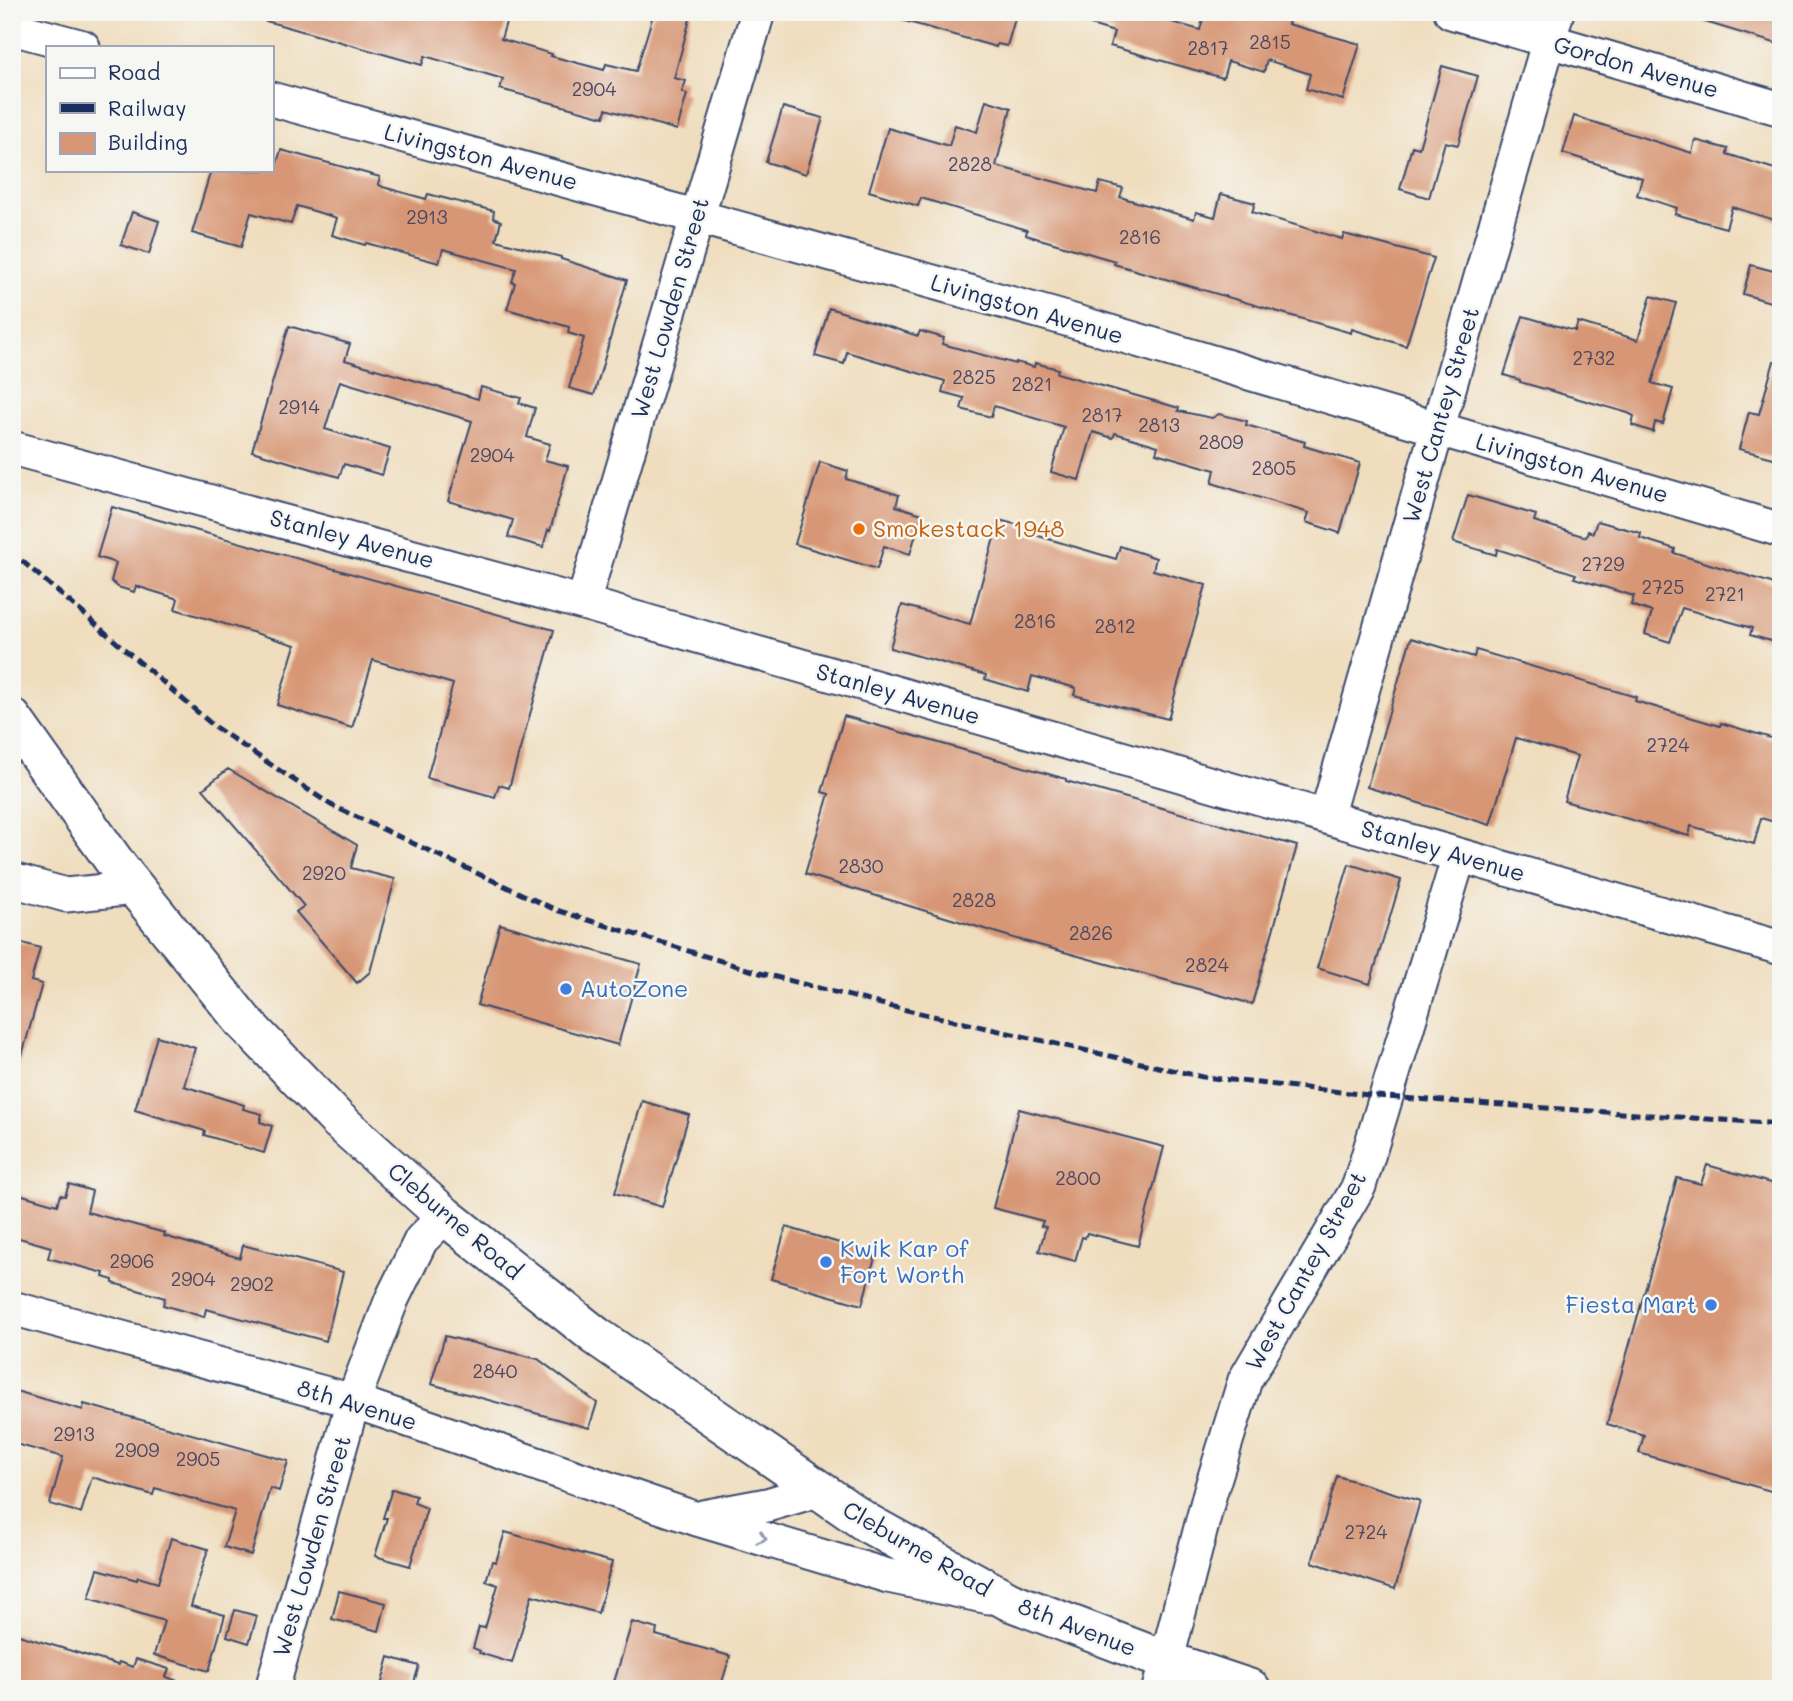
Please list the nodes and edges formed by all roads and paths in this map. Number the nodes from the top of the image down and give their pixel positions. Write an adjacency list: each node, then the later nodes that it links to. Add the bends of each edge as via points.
1 (758, 12): 8 (street, West Lowden Street)
2 (1451, 12): 3 (street, Gordon Avenue)
3 (1553, 27): 7 (street, Gordon Avenue); 9 (street, West Cantey Street)
4 (12, 28): 5 (street)
5 (79, 46)
6 (273, 100): 8 (street, Livingston Avenue)
7 (1781, 109)
8 (697, 217): 9 (street, Livingston Avenue, via 1056,316); 12 (street, West Lowden Street)
9 (1437, 429): 11 (street, Livingston Avenue); 14 (street, West Cantey Street)
10 (12, 448): 12 (street, Stanley Avenue)
11 (1781, 530)
12 (583, 603): 14 (street, Stanley Avenue)
13 (12, 718): 17 (main road, Cleburne Road)
14 (1326, 817): 15 (street, Stanley Avenue)
15 (1460, 856): 18 (street, Stanley Avenue); 25 (street, West Cantey Street, via 1359,1186 1245,1380)
16 (12, 880): 17 (street, via 66,895)
17 (135, 888): 19 (main road, Cleburne Road, via 243,1021 337,1119)
18 (1781, 948)
19 (444, 1216): 21 (street, West Lowden Street, via 421,1240 392,1299); 22 (main road, Cleburne Road, via 596,1336)
20 (12, 1308): 21 (street, 8th Avenue)
21 (353, 1401): 23 (street, 8th Avenue); 26 (street, West Lowden Street)
22 (818, 1490): 23 (street); 24 (main road, Cleburne Road, via 867,1523)
23 (697, 1519): 24 (street, 8th Avenue, one-way to 24, via 888,1576)
24 (1009, 1601): 25 (main road, 8th Avenue)
25 (1163, 1675): 27 (main road, 8th Avenue)
26 (271, 1689)
27 (1251, 1689)

